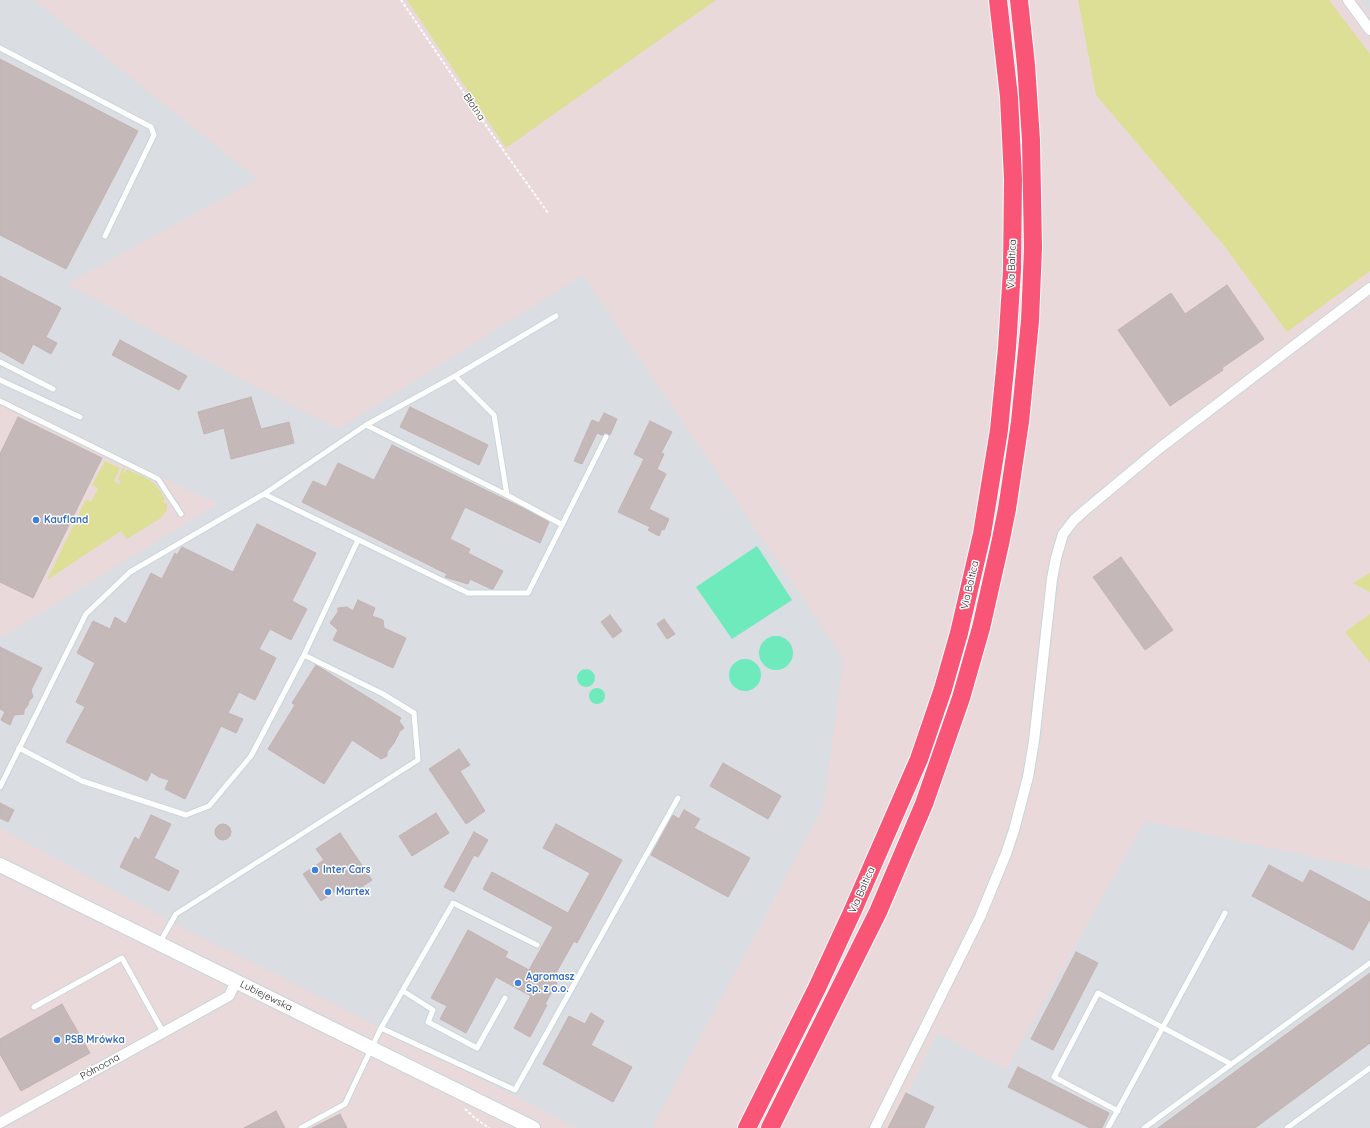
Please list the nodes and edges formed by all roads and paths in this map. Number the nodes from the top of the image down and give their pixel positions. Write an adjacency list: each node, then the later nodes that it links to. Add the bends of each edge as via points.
1 (401, 0): 7 (path, Błotna)
2 (998, 0): 47 (highway, Via Baltica, via 1011,134 1012,270 1008,348 999,430 979,549 958,633 919,759 854,910)
3 (1019, 0): 48 (highway, Via Baltica, via 1031,140 1032,278 1020,422 998,551 981,628 961,698 924,804 878,912)
4 (1348, 0): 5 (street)
5 (1370, 30)
6 (0, 48): 8 (lane, via 151,127 154,135)
7 (548, 213)
8 (104, 236)
9 (1370, 288): 49 (street, via 1150,456 1084,510 1064,534 1052,580 1034,740 1025,789 1012,836 980,917)
10 (556, 316): 12 (lane)
11 (0, 362): 14 (lane)
12 (455, 376): 17 (lane); 20 (lane, via 494,415)
13 (0, 380): 16 (lane)
14 (53, 389)
15 (0, 401): 21 (lane, via 158,479)
16 (80, 417)
17 (366, 425): 19 (lane); 20 (lane)
18 (606, 437): 22 (lane)
19 (264, 494): 23 (lane); 25 (lane, via 130,572 86,614)
20 (507, 495): 22 (lane)
21 (181, 514)
22 (561, 524): 23 (lane, via 528,593 468,593)
23 (358, 540): 24 (lane)
24 (304, 654): 25 (lane, via 251,756 209,806 186,815 82,781); 30 (lane, via 383,694 414,713 418,760 176,914)
25 (19, 748): 26 (lane)
26 (0, 786)
27 (678, 798): 38 (lane, via 515,1090)
28 (0, 865): 30 (main road, Lubiejewska)
29 (1225, 913): 37 (lane)
30 (160, 943): 33 (main road, Lubiejewska)
31 (537, 946): 34 (lane, via 453,903)
32 (1370, 963): 41 (lane)
33 (236, 981): 39 (street, Północna, via 228,996); 40 (main road, Lubiejewska)
34 (403, 991): 35 (lane, via 432,1010 428,1022 478,1048); 38 (lane)
35 (505, 998)
36 (34, 1007): 39 (lane, via 122,958)
37 (1163, 1027): 41 (lane); 43 (lane); 43 (lane, via 1098,994 1054,1077)
38 (381, 1028): 40 (lane)
39 (163, 1032): 44 (street, Północna)
40 (372, 1049): 45 (lane, via 344,1104); 46 (main road, Lubiejewska)
41 (1231, 1064): 51 (lane)
42 (1370, 1068): 52 (lane)
43 (1118, 1111): 50 (lane)
44 (0, 1123)
45 (300, 1128)
46 (533, 1128)
47 (747, 1128)
48 (770, 1128)
49 (875, 1128)
50 (1108, 1128)
51 (1144, 1128)
52 (1287, 1128)

